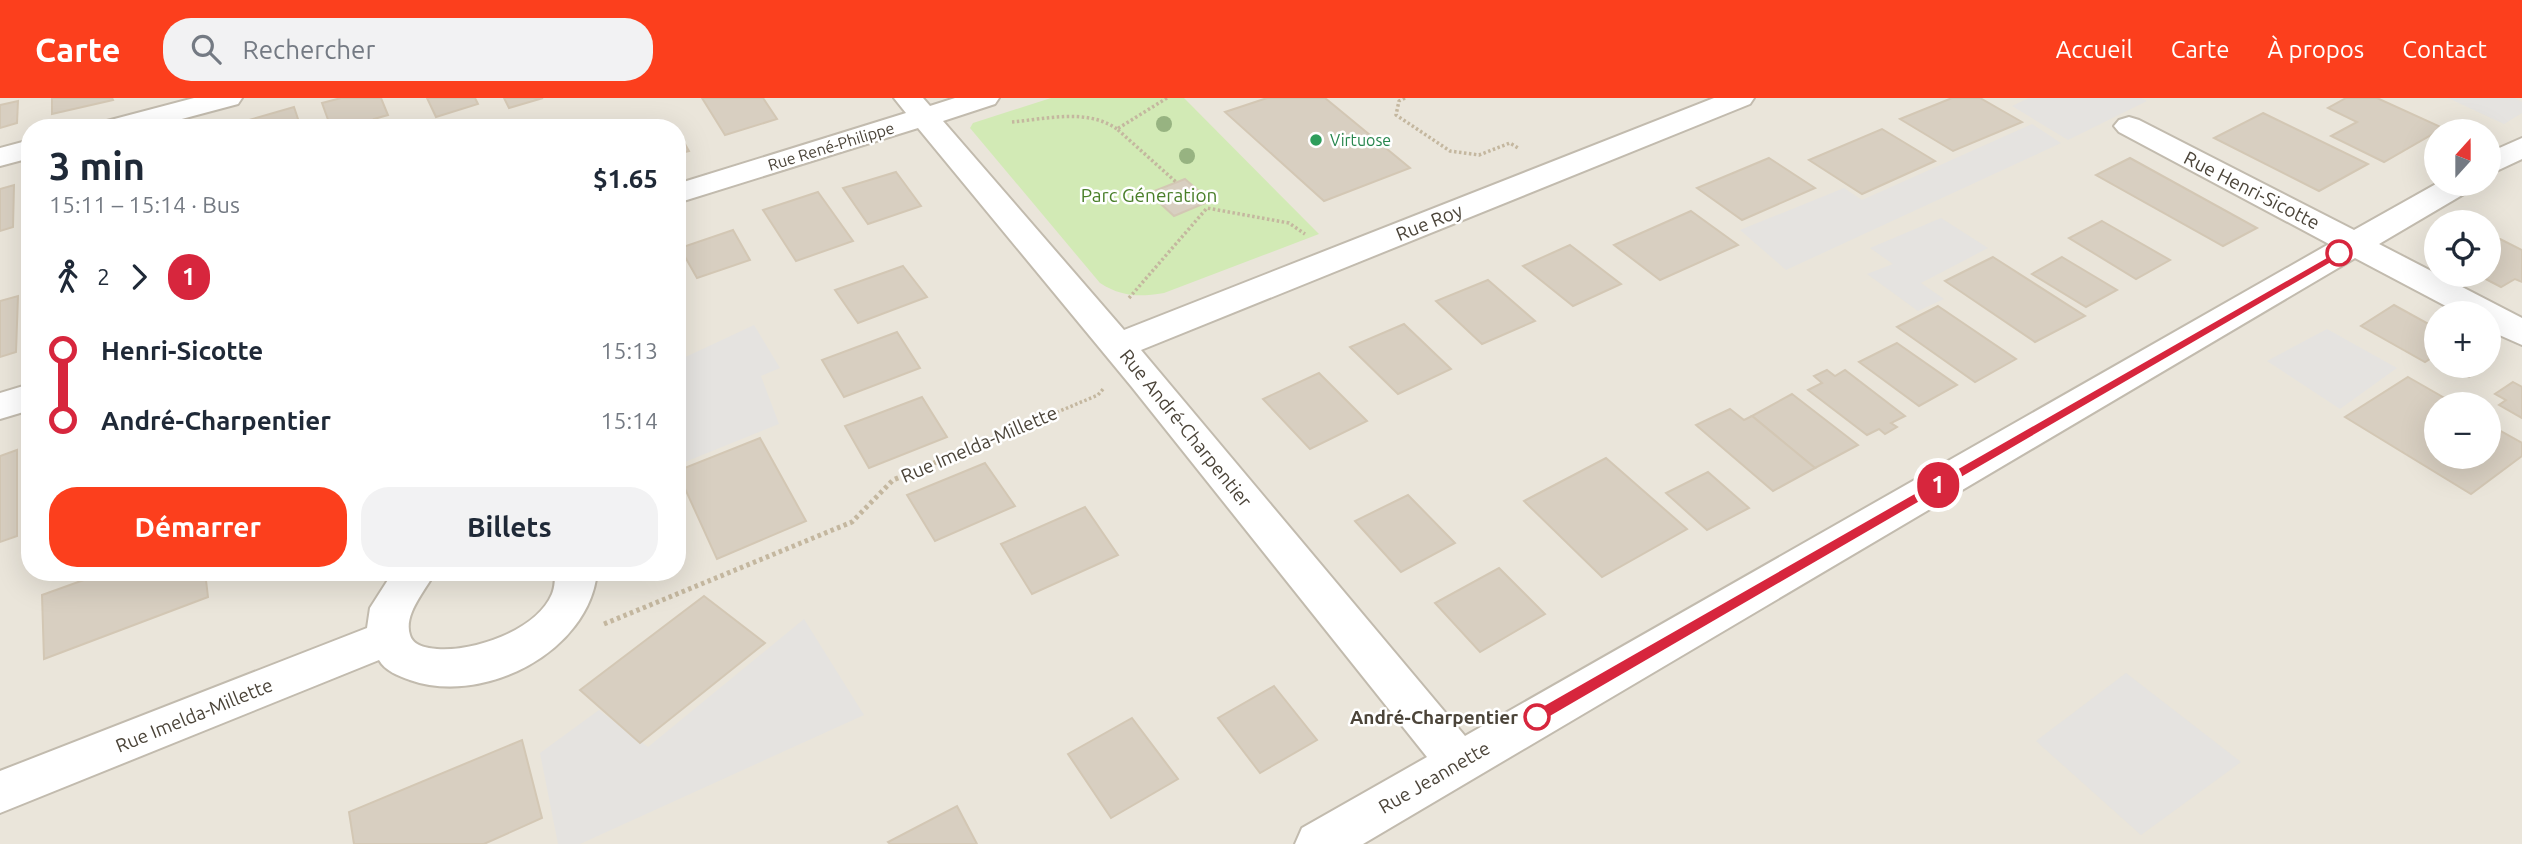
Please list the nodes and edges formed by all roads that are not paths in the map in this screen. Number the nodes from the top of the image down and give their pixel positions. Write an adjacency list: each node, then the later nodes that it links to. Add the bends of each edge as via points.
1 (228, 98): 5 (street)
2 (985, 98): 4 (street, Rue René-Philippe)
3 (1740, 98): 17 (street, Rue Roy)
4 (916, 107): 11 (street, Rue René-Philippe); 17 (street, Rue André-Charpentier)
5 (148, 119)
6 (2129, 126): 13 (street, Rue Henri-Sicotte)
7 (2522, 147): 10 (street)
8 (21, 151): 9 (street)
9 (0, 157)
10 (2501, 159)
11 (686, 191)
12 (2437, 196): 13 (street, Rue Jeannette)
13 (2355, 244): 14 (street, Rue Henri-Sicotte); 23 (street, Rue Jeannette)
14 (2462, 301)
15 (2501, 322): 16 (street, Rue Henri-Sicotte)
16 (2522, 333)
17 (1118, 346): 23 (street, Rue André-Charpentier)
18 (21, 400): 19 (street)
19 (0, 406)
20 (408, 581): 22 (street, via 388,615)
21 (575, 581): 22 (street, via 560,617 538,638 509,656 478,667 447,671 420,667 399,655)
22 (388, 638): 24 (street, Rue Imelda-Millette)
23 (1459, 762): 25 (street, Rue Jeannette)
24 (0, 792)
25 (1319, 844)

